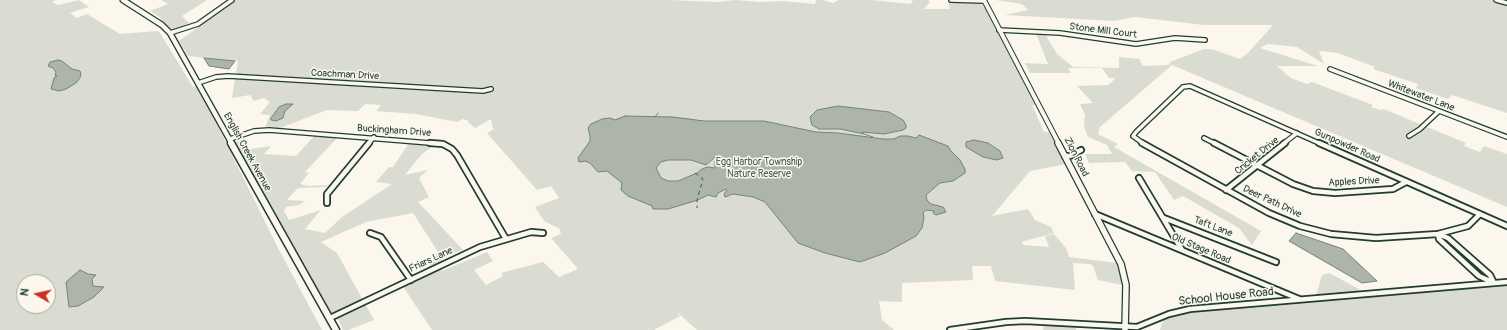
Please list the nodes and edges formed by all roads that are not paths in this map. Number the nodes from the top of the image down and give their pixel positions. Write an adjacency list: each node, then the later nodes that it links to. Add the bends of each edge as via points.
1 (123, 0): 8 (main road, English Creek Avenue)
2 (232, 0): 8 (street, via 198,24)
3 (951, 0): 4 (street)
4 (984, 0): 7 (street, Zion Road)
5 (1496, 0): 6 (street)
6 (1507, 3)
7 (999, 30): 9 (street, Stone Mill Court, via 1060,33 1136,44 1175,38); 22 (street, Zion Road)
8 (170, 33): 11 (main road, English Creek Avenue)
9 (1205, 40)
10 (1330, 69): 13 (street, Whitewater Lane)
11 (198, 83): 12 (street, Coachman Drive, via 228,76 483,91); 19 (main road, English Creek Avenue)
12 (490, 89)
13 (1439, 111): 15 (street); 17 (street, Whitewater Lane)
14 (1297, 134): 20 (street, Gunpowder Road, via 1186,86 1136,132 1133,136); 23 (street, Cricket Drive); 25 (street, Gunpowder Road)
15 (1409, 136)
16 (374, 137): 19 (street, Buckingham Drive, via 269,130 254,131); 27 (street, via 327,194); 35 (street, Buckingham Drive, via 436,142 452,149)
17 (1507, 137)
18 (1204, 138): 23 (street, Apples Drive)
19 (230, 139): 42 (main road, English Creek Avenue)
20 (1135, 139): 26 (street, Deer Path Drive)
21 (1081, 150): 22 (street)
22 (1065, 156): 28 (street, Zion Road)
23 (1257, 166): 25 (street, Apples Drive, via 1300,187 1322,193 1393,189); 26 (street, Cricket Drive)
24 (1139, 178): 30 (street)
25 (1406, 182): 29 (street, Gunpowder Road)
26 (1226, 190): 34 (street, Deer Path Drive, via 1281,219 1331,234 1376,238)
27 (327, 203)
28 (1095, 214): 36 (street, Old Stage Road); 43 (street, Zion Road, via 1124,274)
29 (1480, 214): 31 (street, Gunpowder Road); 34 (street, Deer Path Drive, via 1468,226)
30 (1164, 218): 36 (street); 37 (street, Taft Lane)
31 (1507, 226)
32 (370, 233): 38 (street, via 381,237)
33 (543, 233): 35 (street, Friars Lane, via 531,232)
34 (1438, 234): 40 (street, via 1448,238 1480,266); 40 (street, via 1439,239 1479,276)
35 (506, 239): 38 (street, Friars Lane, via 475,249)
36 (1182, 250): 41 (street, Old Stage Road)
37 (1276, 262)
38 (411, 280): 42 (street, Friars Lane)
39 (1507, 282): 40 (street, School House Road)
40 (1494, 283): 41 (street, School House Road)
41 (1301, 300): 43 (street, School House Road, via 1187,309 1144,325)
42 (330, 318): 44 (main road, English Creek Avenue)
43 (1125, 328): 45 (street, School House Road, via 1025,321)
44 (336, 330)
45 (950, 330)

